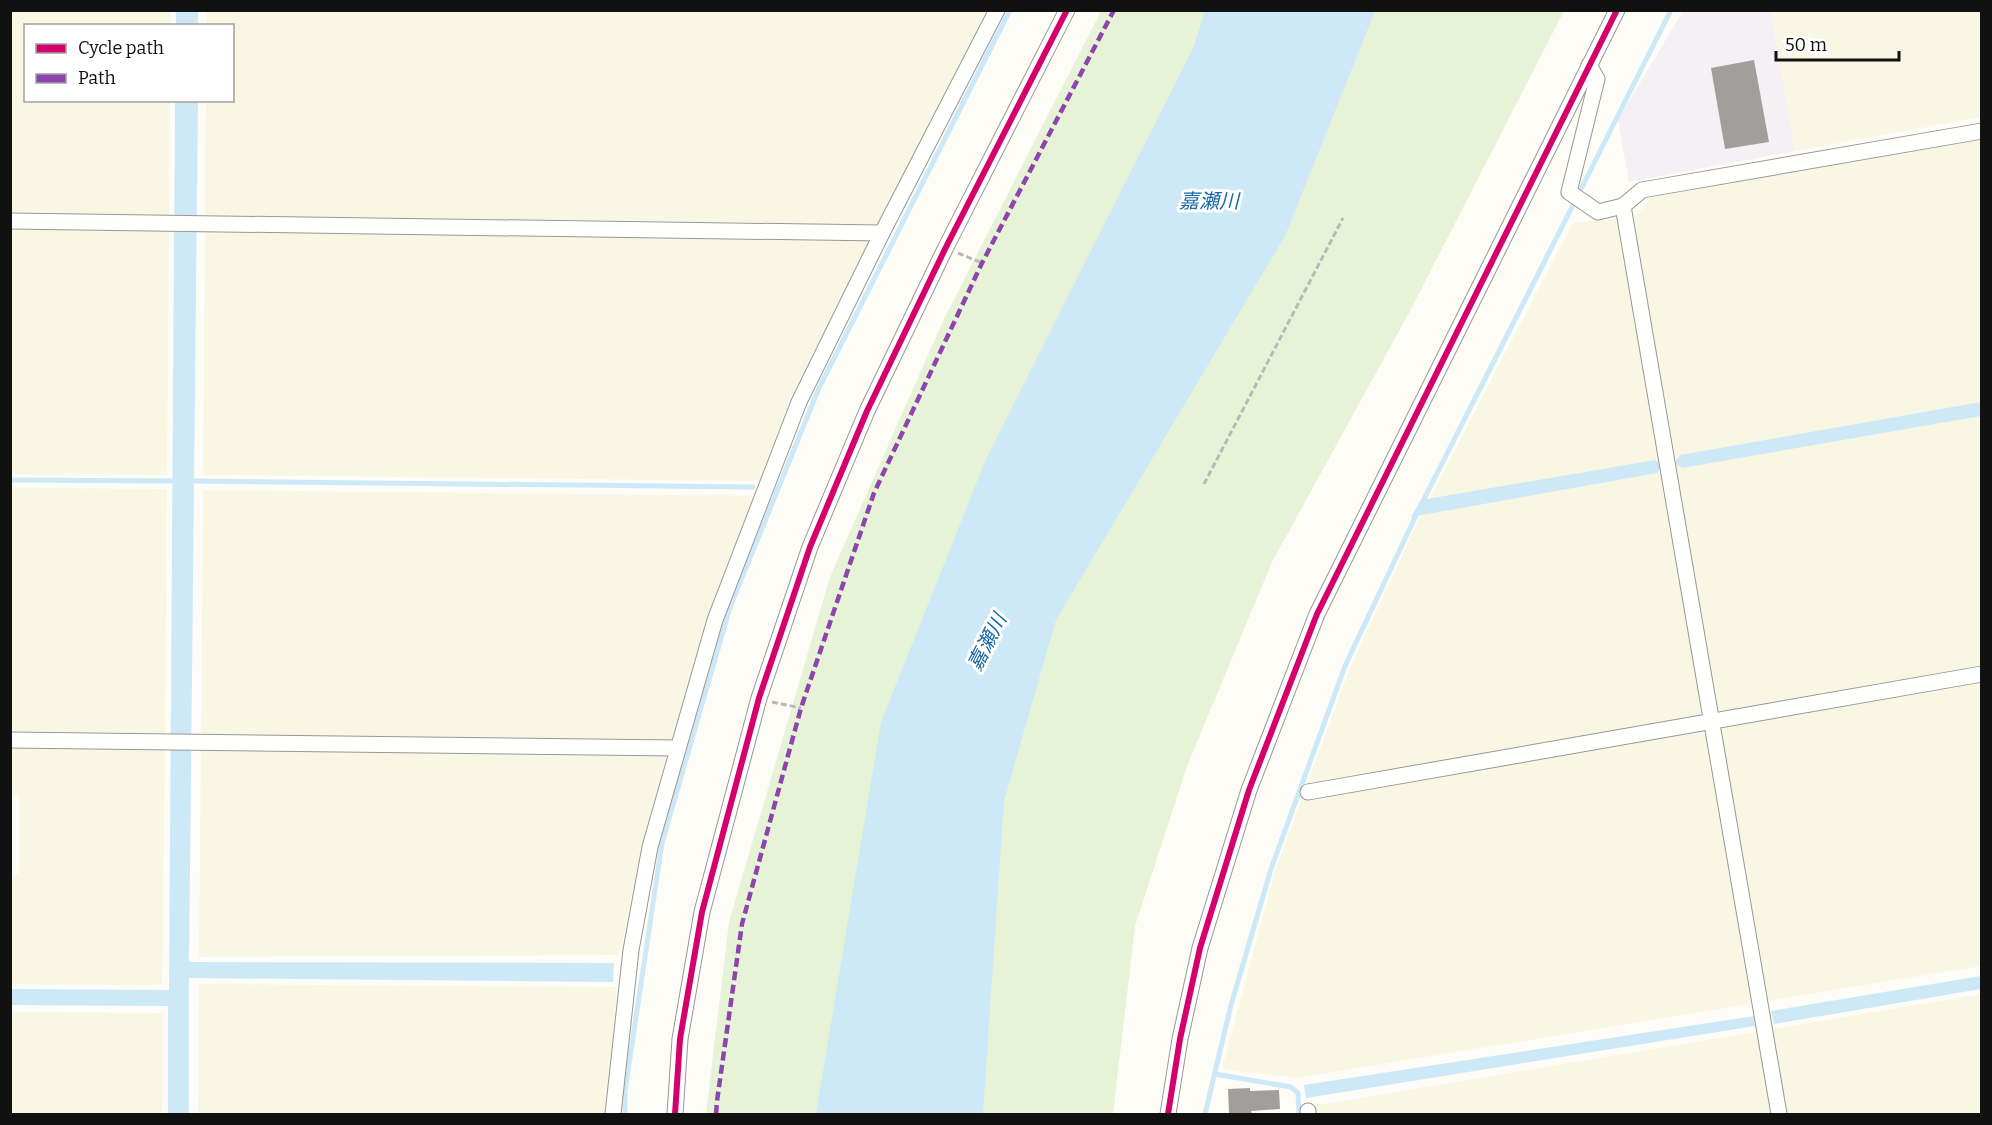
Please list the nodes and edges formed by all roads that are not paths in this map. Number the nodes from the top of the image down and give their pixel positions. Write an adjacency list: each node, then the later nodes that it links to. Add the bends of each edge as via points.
1 (997, 10): 8 (street)
2 (1067, 10): 15 (street, via 867,411 819,526 759,698 702,912 680,1039)
3 (1617, 10): 4 (street)
4 (1590, 65): 6 (street, via 1597,79 1569,192 1598,212); 16 (street, via 1317,614 1249,790 1200,948)
5 (1982, 130): 6 (street, via 1642,190)
6 (1623, 206): 10 (street)
7 (10, 221): 8 (street)
8 (882, 232): 12 (street, via 799,402 715,620)
9 (1982, 674): 10 (street)
10 (1711, 722): 13 (street); 17 (street)
11 (10, 740): 12 (street)
12 (677, 748): 14 (street, via 650,847 631,950)
13 (1308, 792)
14 (613, 1114)
15 (675, 1114)
16 (1168, 1114)
17 (1779, 1114)

